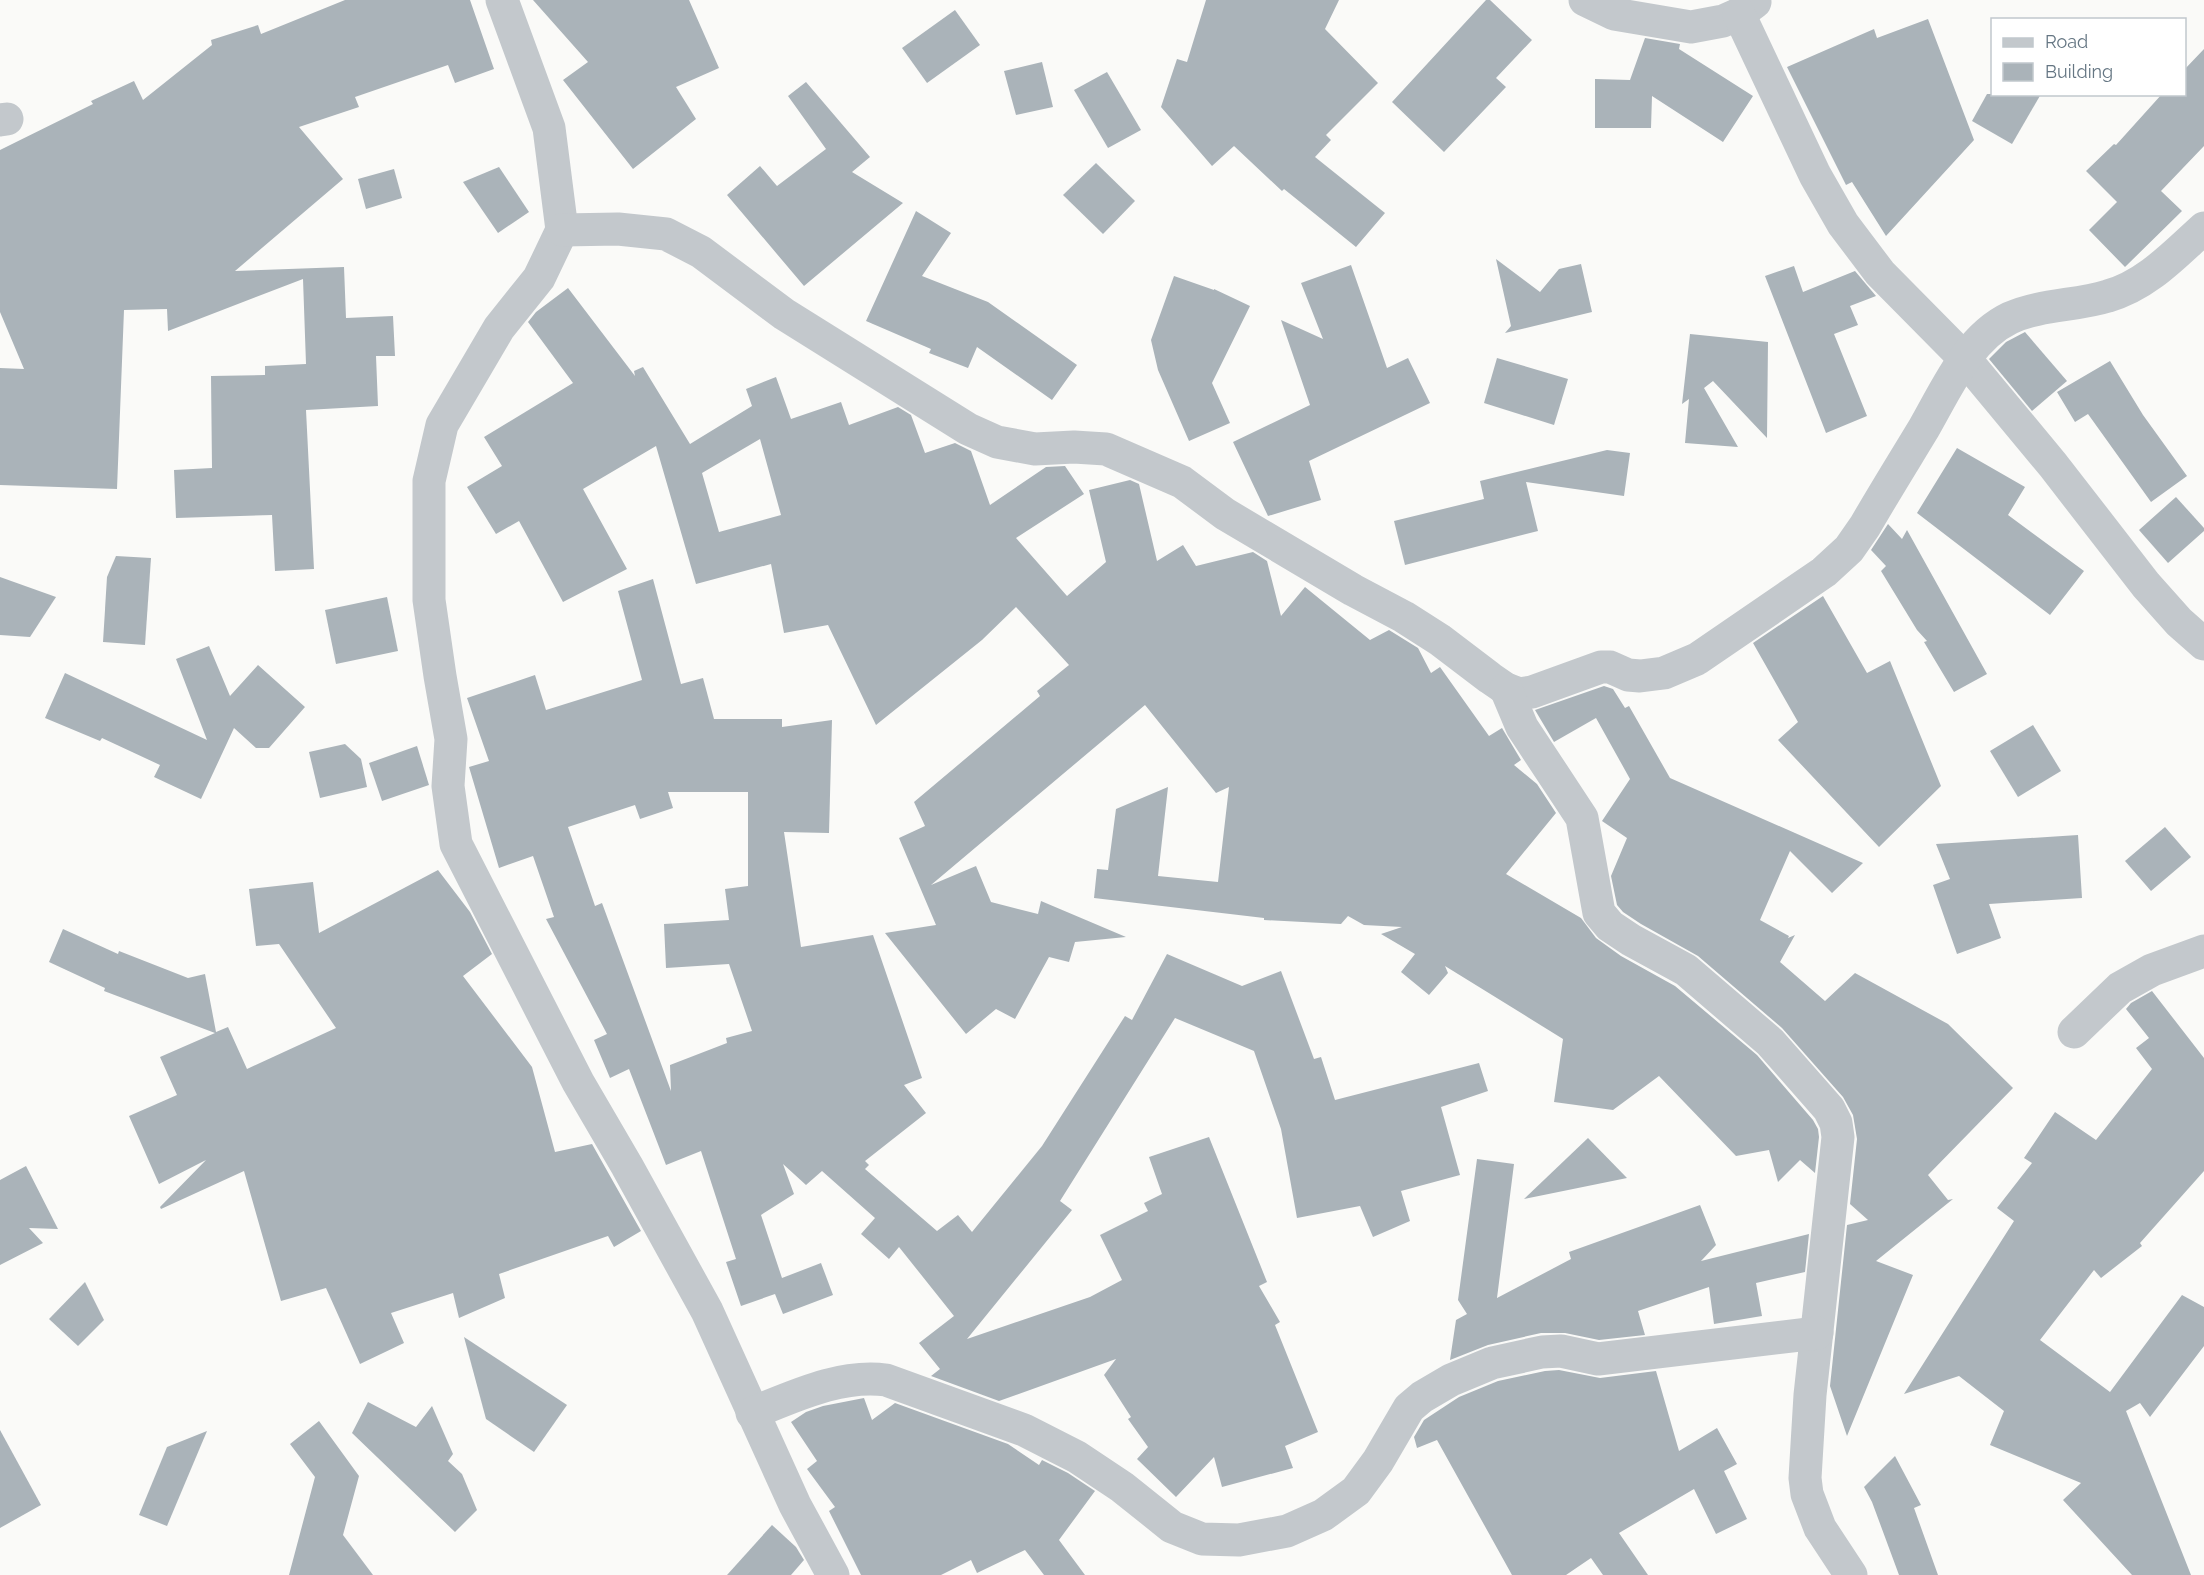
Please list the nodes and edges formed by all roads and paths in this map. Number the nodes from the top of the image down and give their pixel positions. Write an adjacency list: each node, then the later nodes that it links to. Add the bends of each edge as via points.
1 (502, 0): 5 (street, via 549,128)
2 (1585, 0): 3 (street, via 1614,14 1691,27 1723,21)
3 (1748, 7): 6 (street, via 1815,175 1843,224 1880,273)
4 (2204, 228): 6 (street, via 2159,269 2131,288 2108,297 2009,319 1988,333)
5 (562, 230): 8 (street, via 666,234 701,252 784,314 968,429 997,442 1035,449 1106,449 1182,482 1264,539 1404,617); 12 (street, via 538,278 499,328 442,425 429,481 429,600 451,739 448,786 456,844 578,1082 707,1311)
6 (1965, 359): 7 (street, via 2146,585); 8 (street, via 1865,526 1849,549 1824,572 1697,659 1664,673 1634,675 1605,667 1532,692 1519,694)
7 (2204, 644)
8 (1506, 689): 11 (street, via 1522,727 1582,818 1599,913 1610,926 1686,970 1770,1042 1829,1109 1836,1123 1838,1137)
9 (2204, 951): 10 (street, via 2152,970 2120,988)
10 (2074, 1032)
11 (1817, 1333): 12 (street, via 1598,1359 1561,1351 1492,1364 1451,1380 1409,1408 1356,1491 1323,1515 1287,1531 1239,1540 1202,1539 1172,1527 1122,1487 1056,1446 1024,1430 886,1380 865,1377 845,1381); 14 (street, via 1810,1395 1807,1494 1820,1528)
12 (752, 1413): 13 (street)
13 (833, 1575)
14 (1851, 1575)

